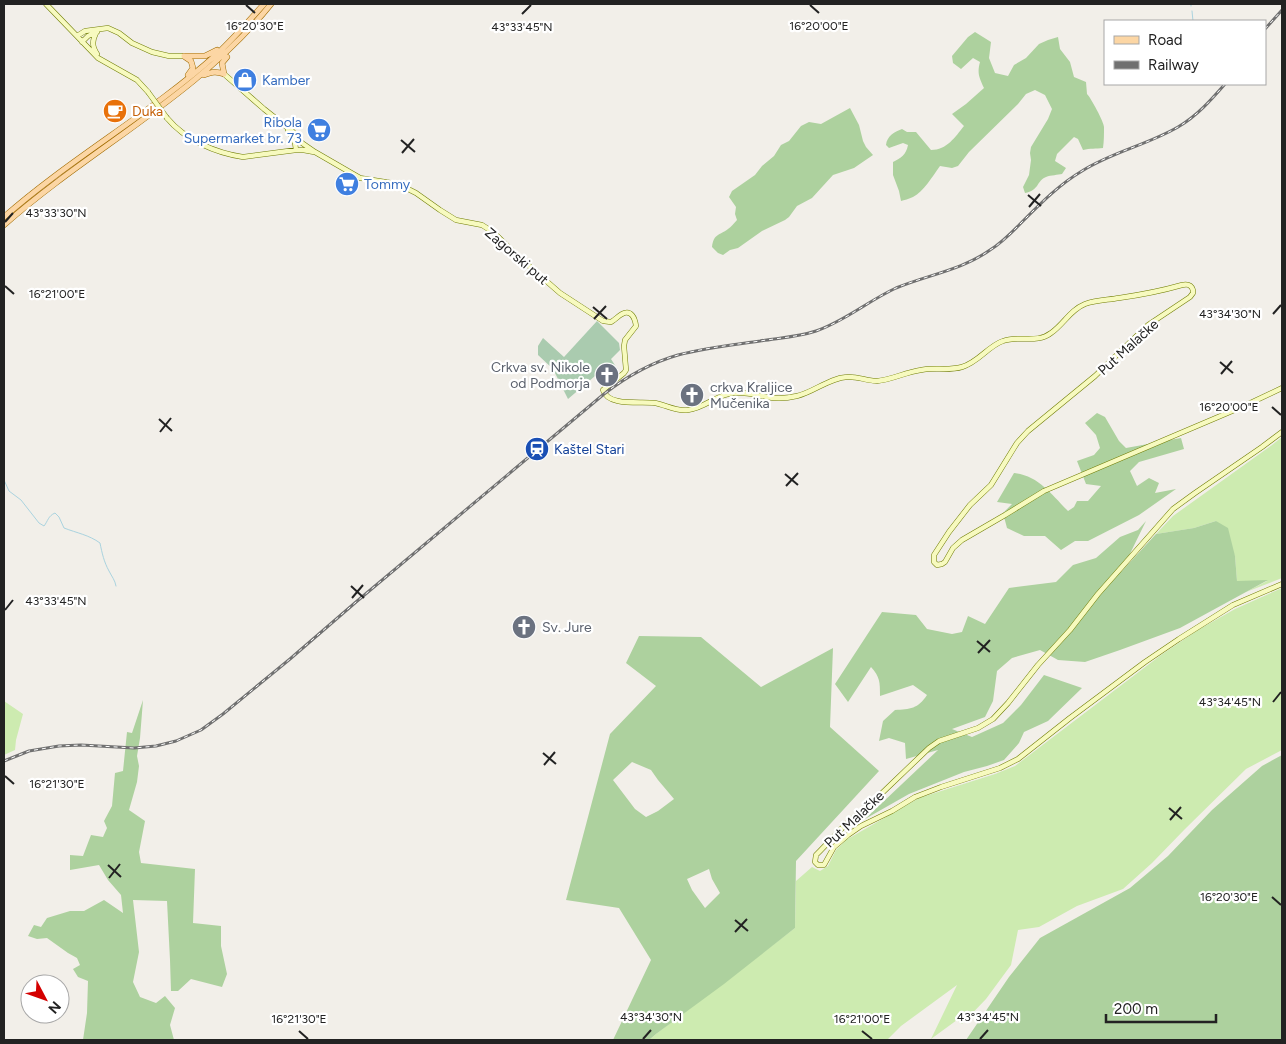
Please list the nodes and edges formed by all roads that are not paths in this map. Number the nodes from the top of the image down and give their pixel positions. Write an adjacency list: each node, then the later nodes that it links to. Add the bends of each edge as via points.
1 (46, 4): 6 (main road)
2 (264, 4): 8 (main road)
3 (271, 4): 9 (main road)
4 (102, 29): 5 (main road); 6 (main road); 10 (main road, via 112,30 152,52)
5 (96, 33): 7 (main road); 11 (main road, via 93,48)
6 (77, 36): 7 (main road)
7 (82, 42): 11 (main road)
8 (230, 42): 10 (main road, via 208,56); 14 (main road)
9 (231, 48): 12 (main road, via 222,63); 13 (main road)
10 (184, 56): 14 (main road, via 191,61 193,68)
11 (98, 58): 17 (main road, bridge, via 137,80 173,126 220,152 243,157)
12 (224, 74): 13 (main road, via 214,72); 15 (main road)
13 (199, 77): 21 (main road, via 56,182)
14 (179, 85): 20 (main road)
15 (286, 127): 16 (main road); 17 (main road)
16 (302, 143): 18 (main road); 19 (main road)
17 (296, 150): 18 (main road)
18 (303, 150): 19 (main road)
19 (315, 152): 23 (main road, Zagorski put, via 360,178 398,184 456,220 488,228 560,293 603,321 611,322 621,314 631,314 636,326 625,340 626,370)
20 (4, 217)
21 (4, 225)
22 (1282, 388): 23 (main road, Put Malačke, via 1044,491 962,540 940,565 933,559 939,547 961,516 991,485 1017,442 1105,367 1148,325 1190,297 1193,293 1190,285 1084,304 1045,337 1003,341 963,367 919,370 879,381 845,377 788,398 768,398 743,392 725,394 698,408 682,411 653,403 617,401 607,397)
23 (603, 390)
24 (1282, 432): 25 (main road, Put Malačke, via 1173,509 1000,713 986,724 939,741 929,748 845,825 816,855 815,862 824,865 834,847 848,834 914,797 1018,759 1179,639 1233,605)
25 (1282, 584)

